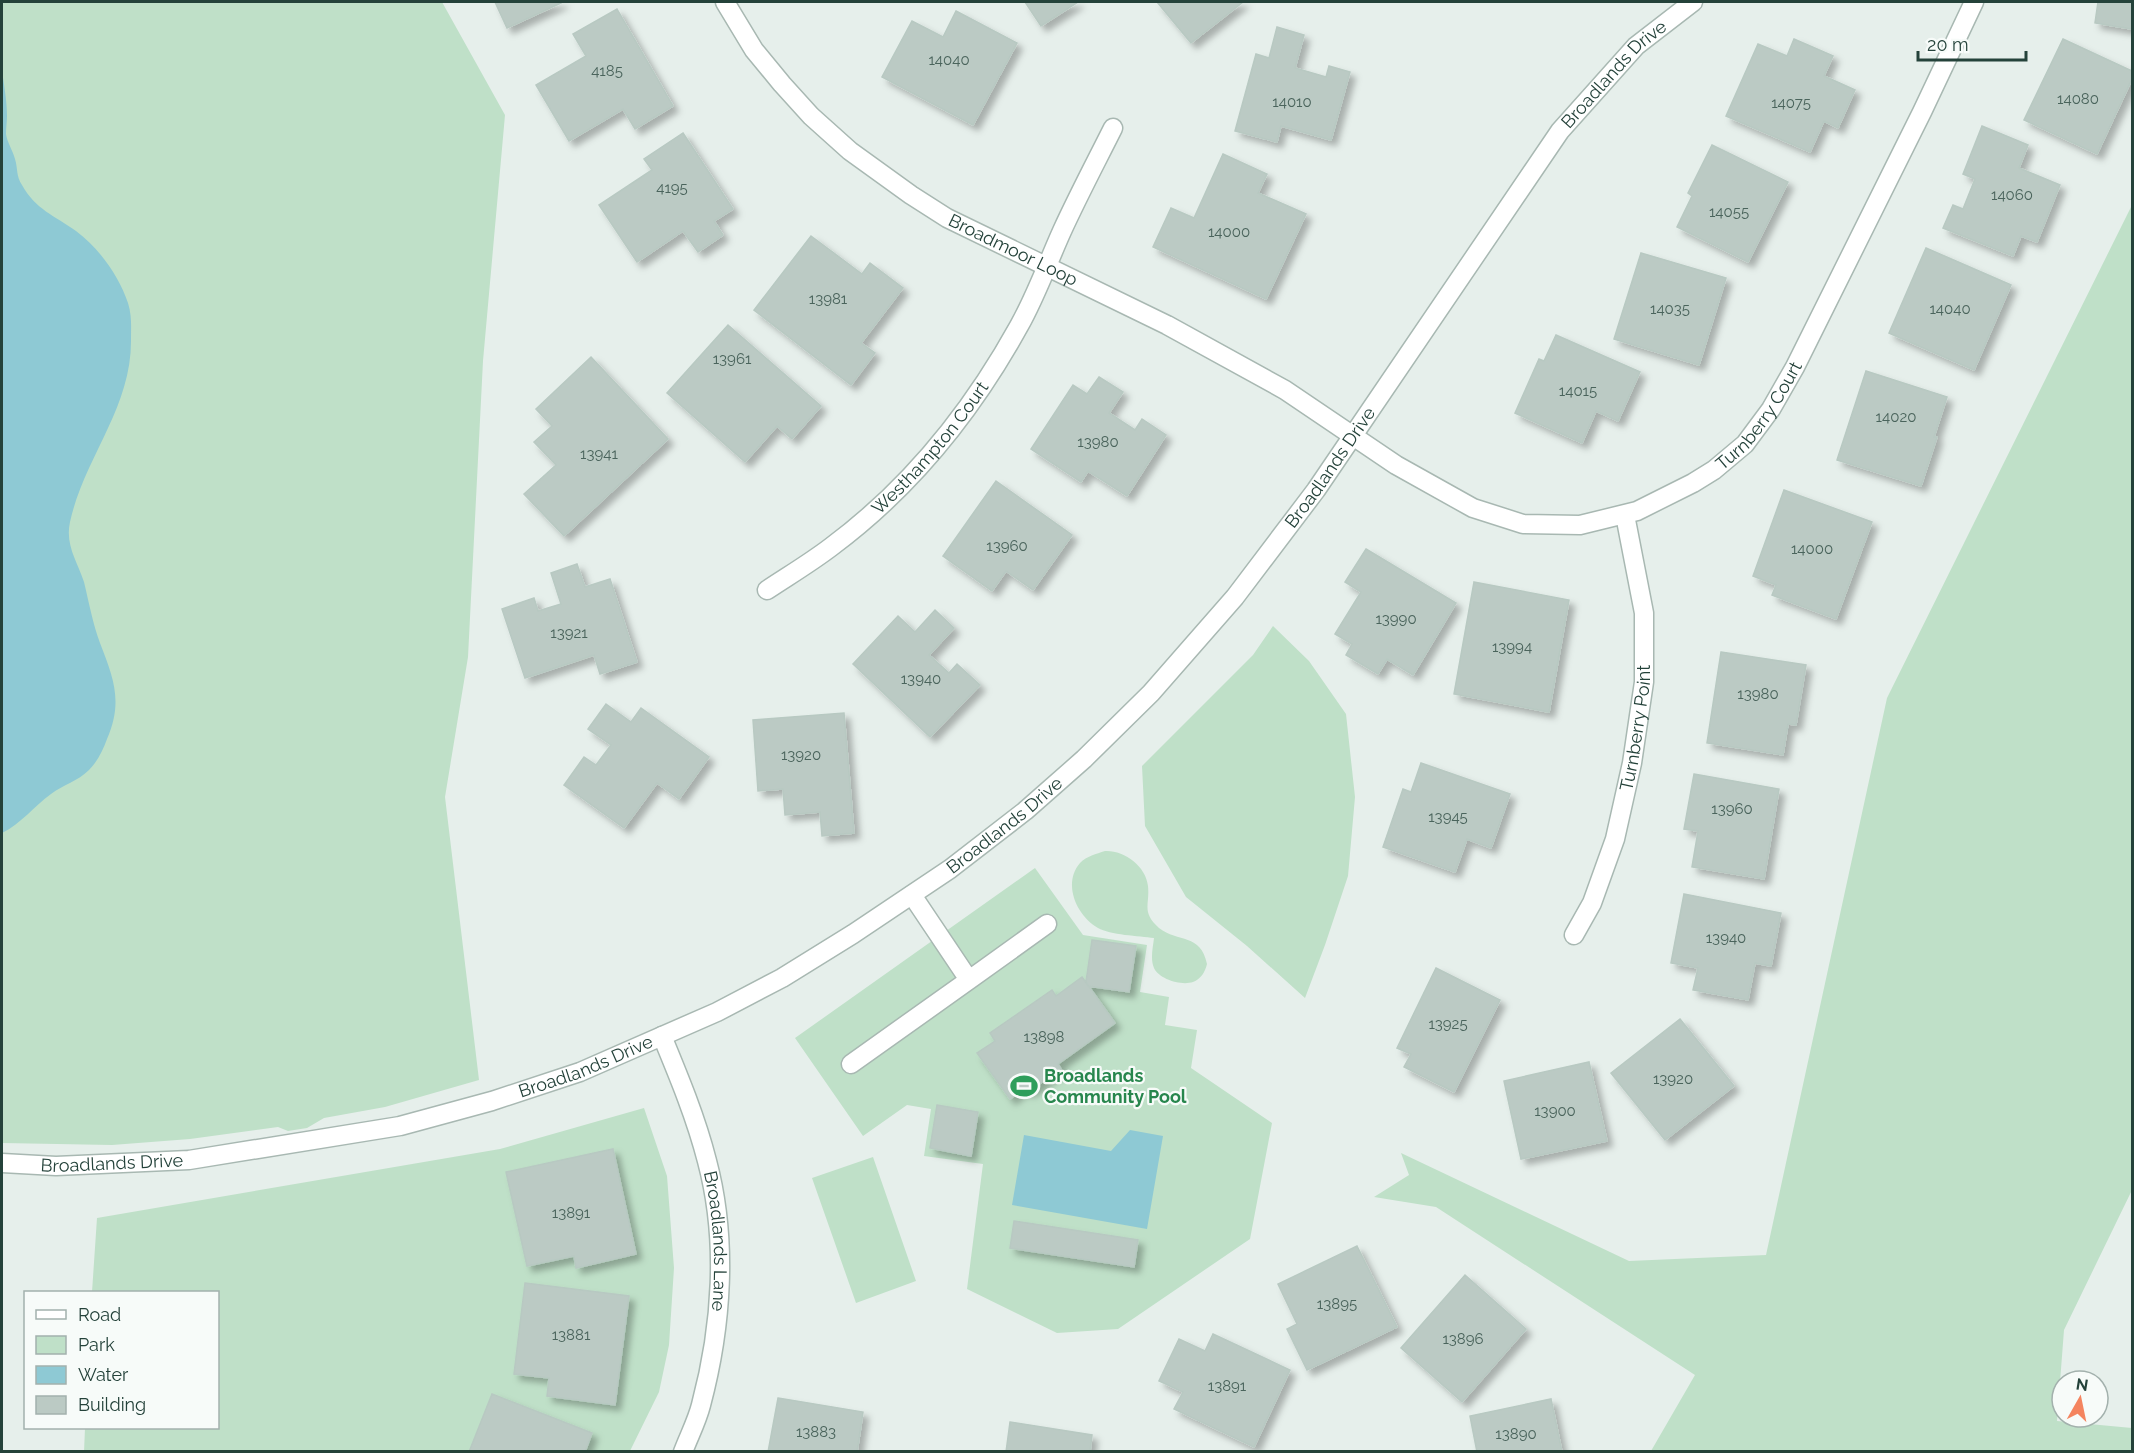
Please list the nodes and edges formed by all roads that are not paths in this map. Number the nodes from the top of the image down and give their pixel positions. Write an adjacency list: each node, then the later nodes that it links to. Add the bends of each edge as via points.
1 (725, 2): 5 (street, Broadmoor Loop, via 754,50 782,84 850,151 947,218)
2 (1694, 2): 6 (street, Broadlands Drive, via 1636,46 1560,131)
3 (1974, 2): 7 (street, Turnberry Court, via 1771,409 1745,444 1714,470)
4 (1113, 128): 5 (street, Westhampton Court)
5 (1046, 266): 6 (street, Broadmoor Loop, via 1167,325 1285,390); 8 (street, Westhampton Court, via 1020,325 950,430 871,514 831,547)
6 (1352, 435): 7 (street, Turnberry Court, via 1473,508 1523,524 1580,525); 9 (street, Broadlands Drive, via 1235,597 1151,693 1025,811)
7 (1625, 515): 11 (street, Turnberry Point, via 1644,613 1644,682 1615,839 1592,903)
8 (767, 590)
9 (912, 895): 12 (street); 13 (street, Broadlands Drive, via 782,978)
10 (1047, 924): 12 (street)
11 (1574, 935)
12 (969, 980): 14 (street)
13 (662, 1036): 15 (street, Broadlands Drive, via 580,1072 400,1126 189,1160 56,1166); 16 (street, Broadlands Lane, via 690,1104 708,1163 719,1230 718,1322 701,1406)
14 (851, 1064)
15 (2, 1163)
16 (682, 1452)

